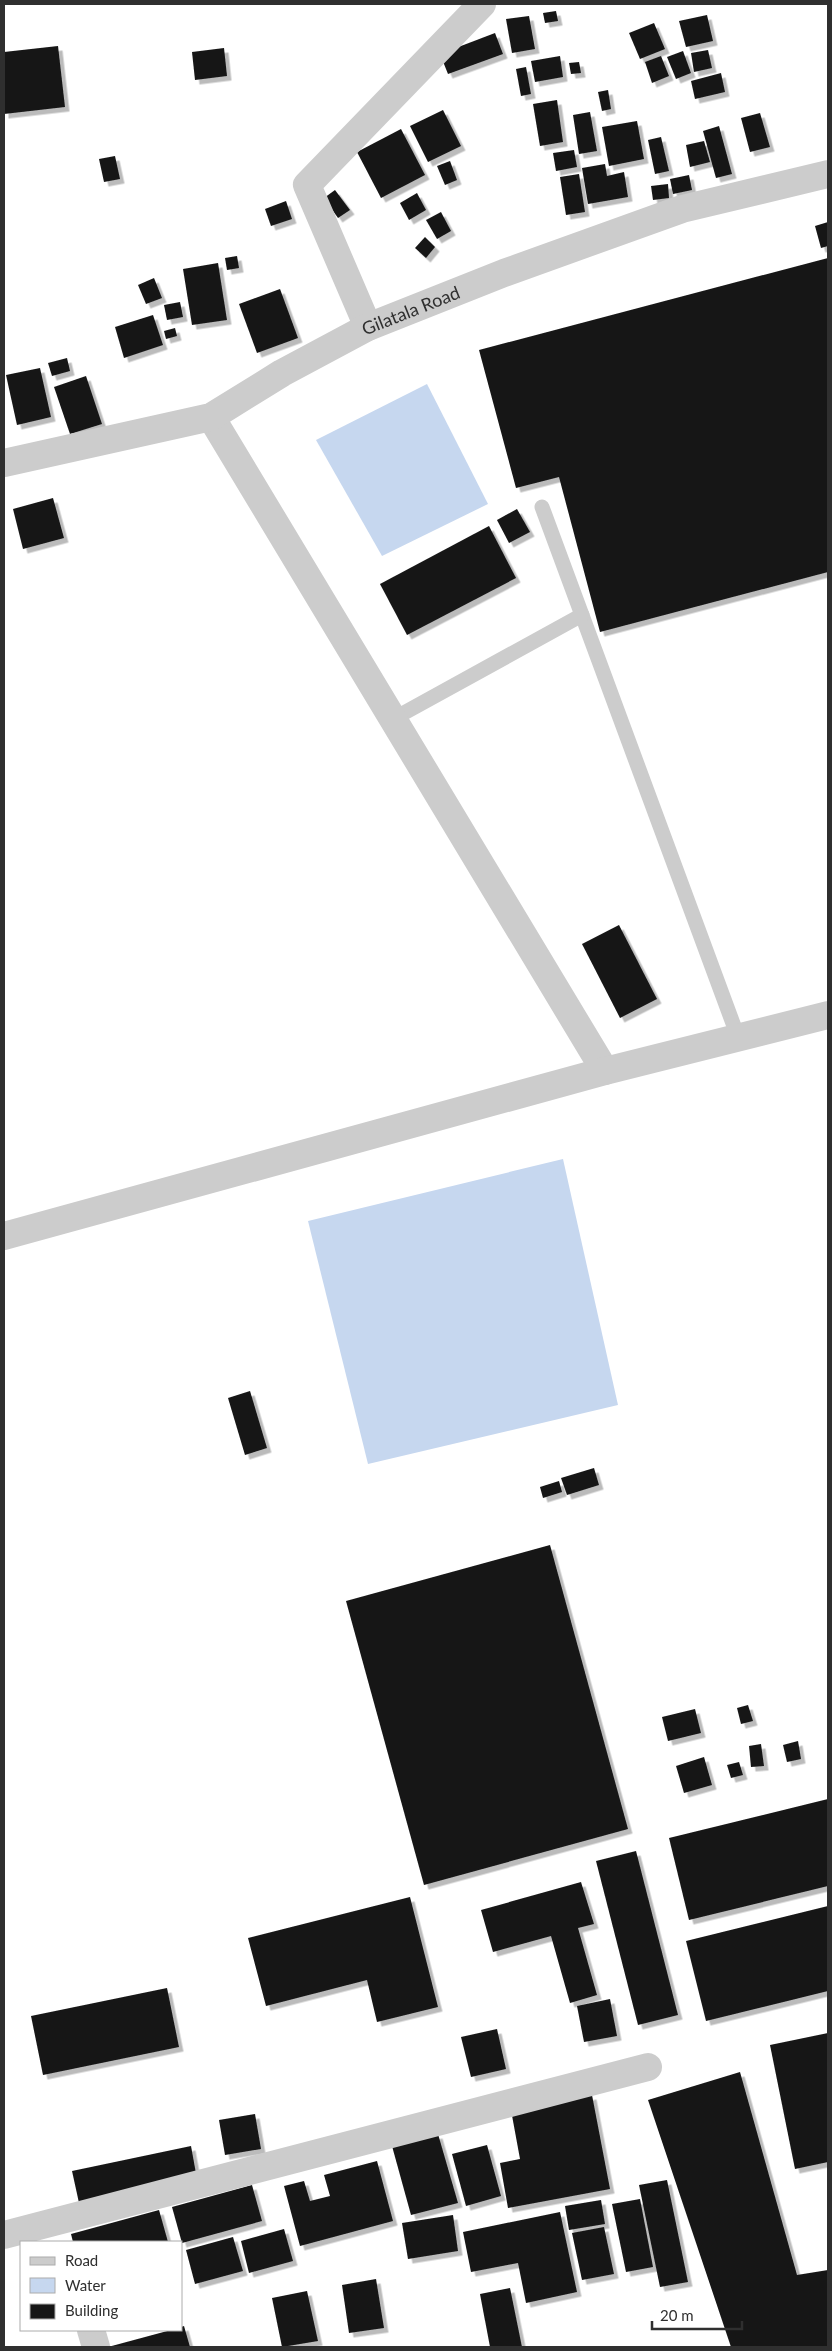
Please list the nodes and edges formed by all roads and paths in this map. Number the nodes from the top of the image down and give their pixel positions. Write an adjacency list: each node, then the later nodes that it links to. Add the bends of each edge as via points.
1 (482, 4): 3 (street, via 307,186)
2 (828, 174): 3 (street, Gilatala Road, via 682,209 504,273)
3 (368, 327): 4 (street, Gilatala Road, via 282,373)
4 (211, 417): 5 (street, Gilatala Road); 8 (street)
5 (4, 463)
6 (542, 508): 7 (lane)
7 (582, 614): 8 (lane); 10 (lane)
8 (393, 719): 11 (street)
9 (828, 1015): 10 (street)
10 (738, 1037): 11 (street)
11 (606, 1071): 12 (street)
12 (4, 1236)
13 (648, 2067): 14 (street)
14 (62, 2231): 15 (street)
15 (4, 2235)
16 (91, 2331): 17 (street)
17 (96, 2347)

